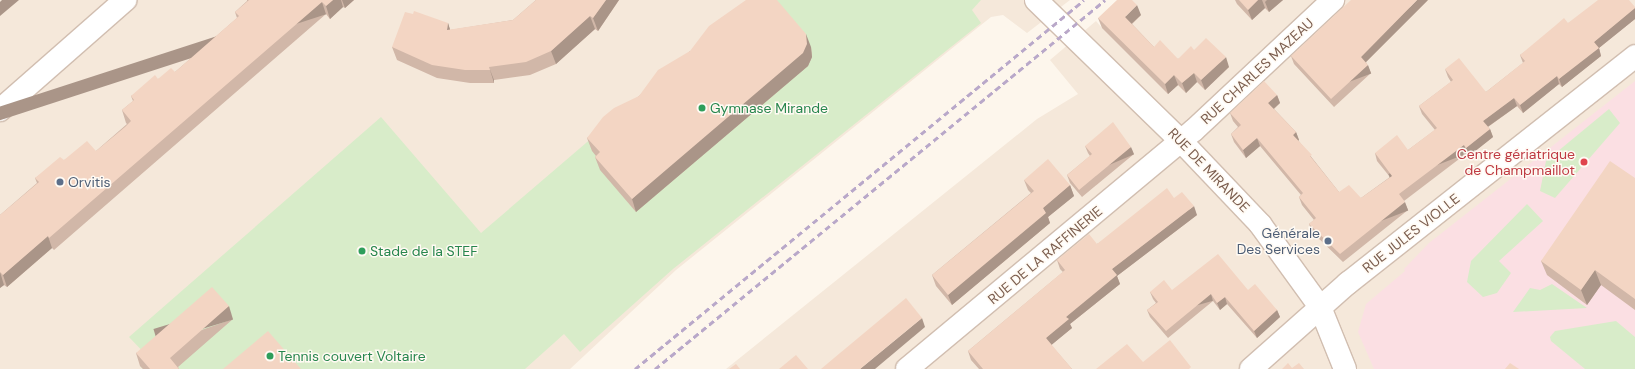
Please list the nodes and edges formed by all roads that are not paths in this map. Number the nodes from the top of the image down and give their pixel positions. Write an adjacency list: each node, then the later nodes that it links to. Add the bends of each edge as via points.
1 (125, 0): 5 (street)
2 (1036, 0): 6 (street, RUE DE MIRANDE)
3 (1333, 0): 6 (street, RUE CHARLES MAZEAU)
4 (1635, 56): 7 (street, RUE JULES VIOLLE)
5 (0, 110)
6 (1181, 141): 7 (street, RUE DE MIRANDE, via 1260,224); 8 (street, RUE DE LA RAFFINERIE)
7 (1320, 307): 9 (street, RUE JULES VIOLLE); 10 (street, RUE DE MIRANDE)
8 (907, 369)
9 (1251, 369)
10 (1345, 369)

